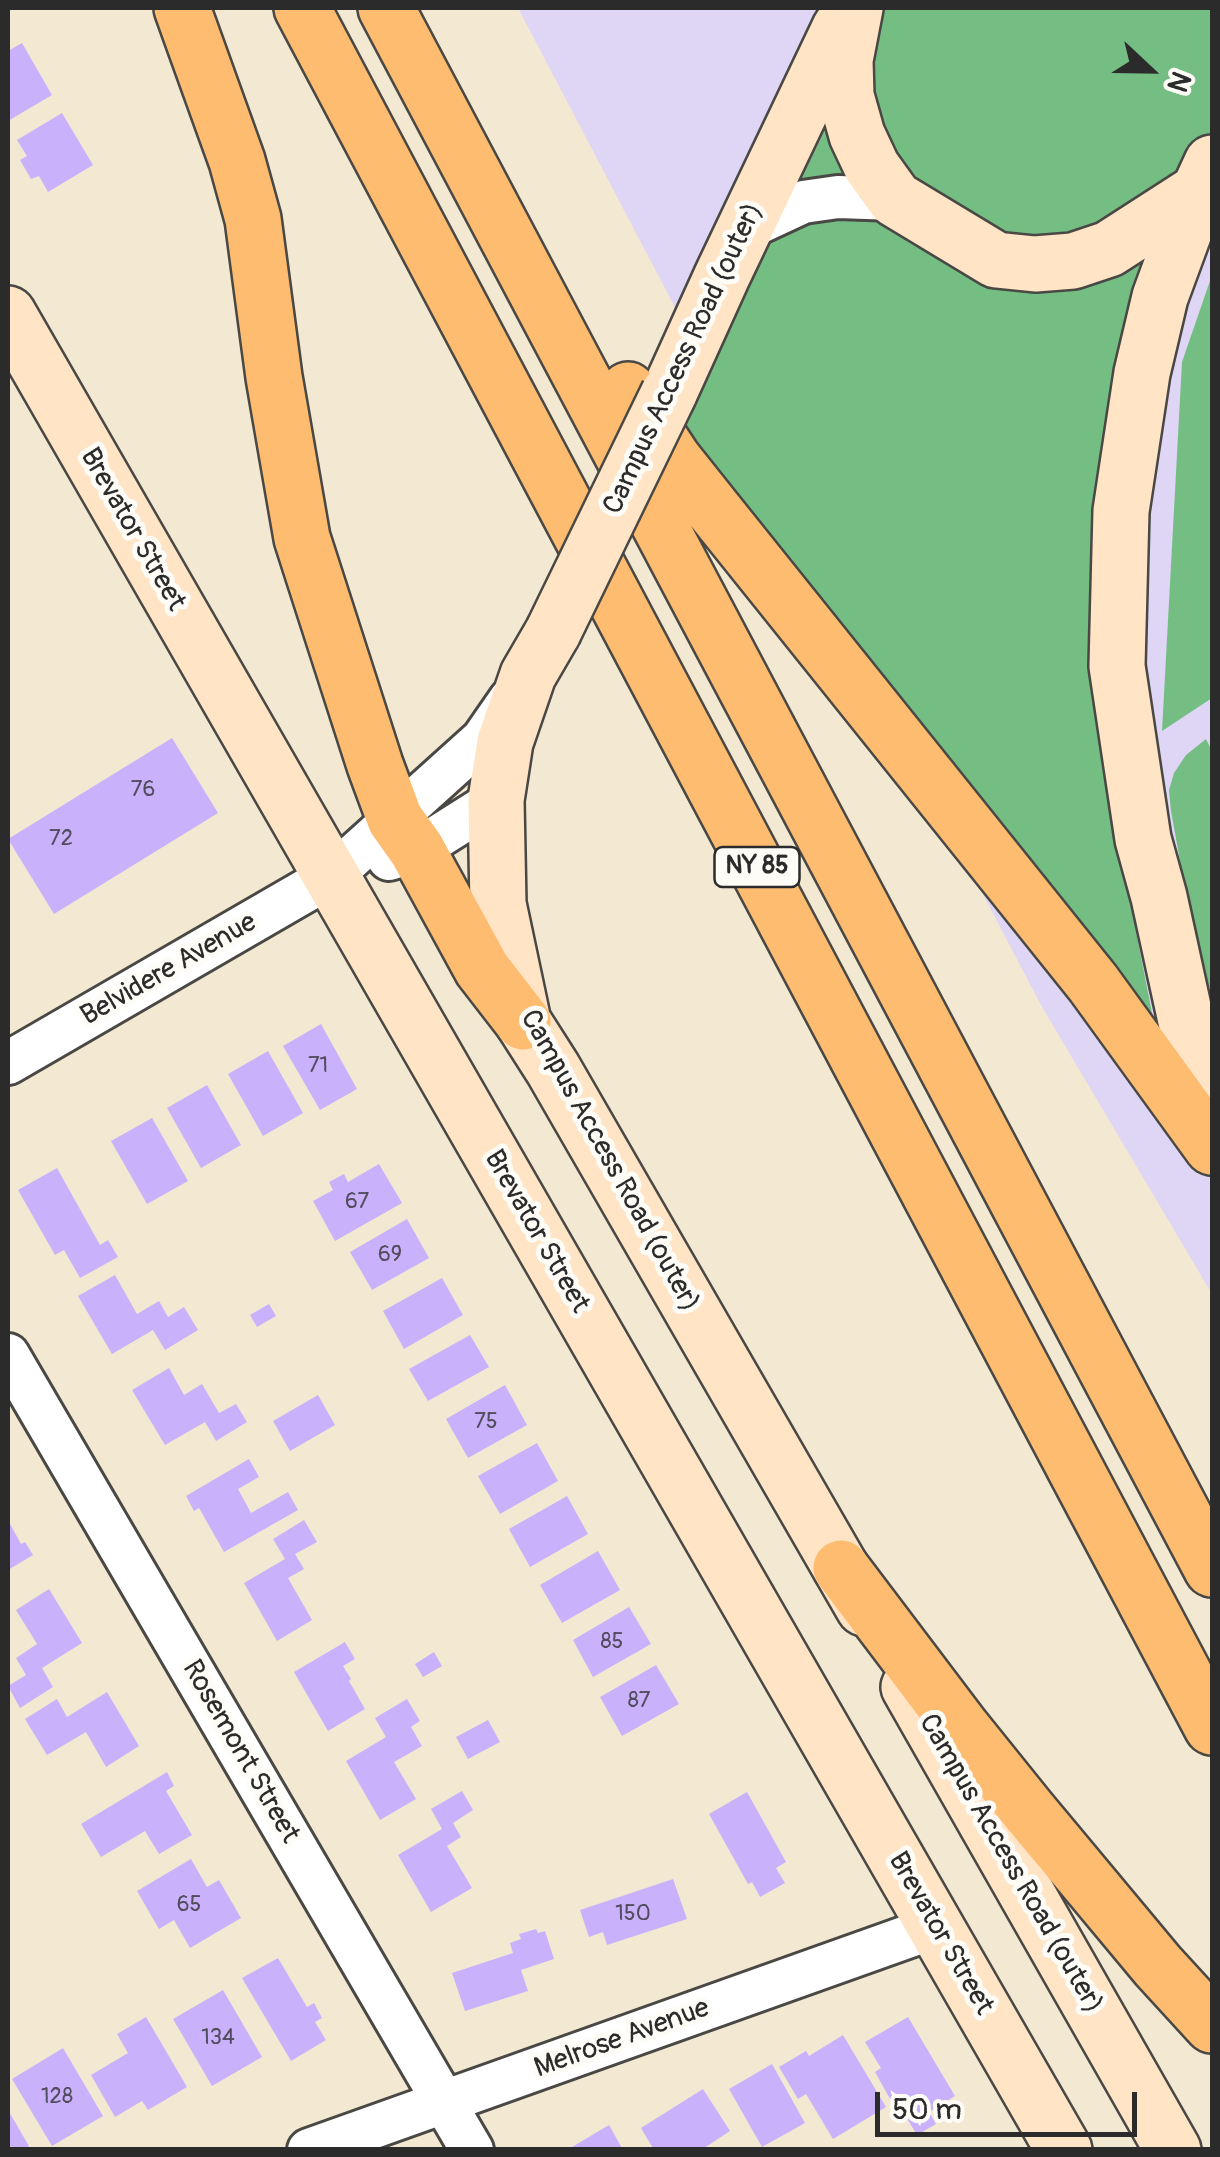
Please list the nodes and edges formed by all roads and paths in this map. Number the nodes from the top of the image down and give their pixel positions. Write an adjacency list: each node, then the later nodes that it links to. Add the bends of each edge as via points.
1 (182, 8): 12 (highway, via 253,219 302,538)
2 (302, 8): 21 (highway, NY 85)
3 (386, 8): 20 (highway, NY 85)
4 (397, 8): 17 (highway, via 674,460 1093,984)
5 (853, 8): 7 (street, via 846,96 856,135); 8 (street, Campus Access Road (outer))
6 (1206, 177): 7 (street, via 1110,249 1035,264 996,260); 16 (street, via 1160,297 1142,373 1121,511 1117,666 1142,838 1186,1021)
7 (895, 199): 8 (street, via 803,202)
8 (744, 228): 10 (street, Campus Access Road (outer), bridge)
9 (8, 314): 13 (street, Brevator Street)
10 (541, 653): 11 (street, Campus Access Road (outer), via 504,742); 12 (street, Belvidere Avenue)
11 (496, 800): 12 (street, Belvidere Avenue); 14 (street, Campus Access Road (outer), via 498,904)
12 (406, 835): 13 (street, Belvidere Avenue); 14 (highway, via 482,969)
13 (331, 876): 15 (street, Belvidere Avenue); 22 (street, Brevator Street)
14 (523, 1022): 19 (street, Campus Access Road (outer))
15 (8, 1063)
16 (1212, 1088)
17 (1212, 1148)
18 (8, 1355): 24 (street, Rosemont Street)
19 (842, 1568): 23 (highway, via 1006,1782); 28 (street, Campus Access Road (outer))
20 (1212, 1570)
21 (1212, 1728)
22 (936, 1926): 24 (street, Melrose Avenue); 27 (street, Brevator Street)
23 (1212, 2025)
24 (445, 2103): 25 (street, Melrose Avenue); 26 (street, Rosemont Street)
25 (309, 2150)
26 (472, 2150)
27 (1064, 2150)
28 (1172, 2150)

